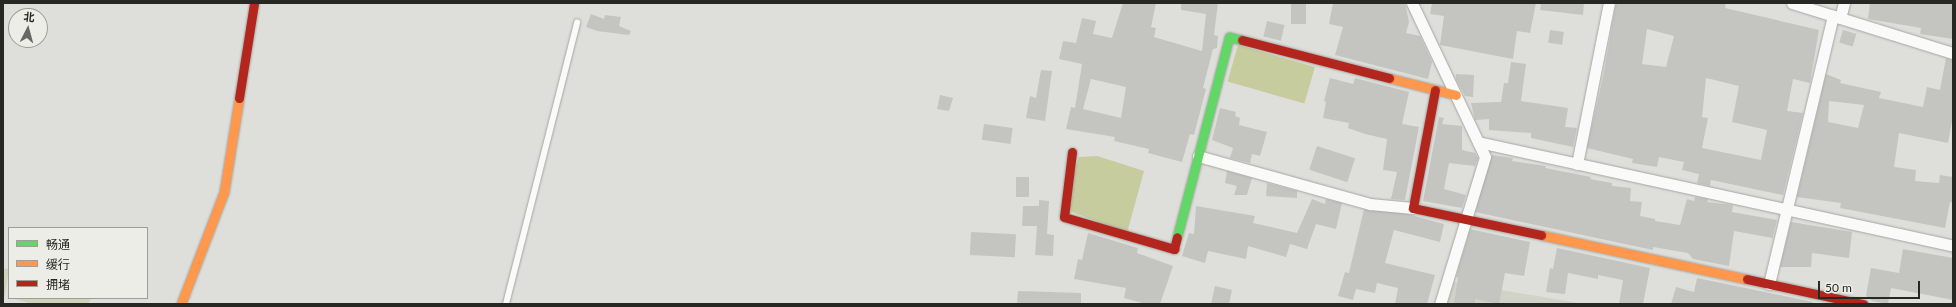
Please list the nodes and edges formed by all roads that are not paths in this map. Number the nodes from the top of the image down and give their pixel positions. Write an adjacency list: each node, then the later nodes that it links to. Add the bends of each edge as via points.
1 (254, 3): 20 (street, via 224,192)
2 (1412, 3): 10 (street)
3 (1609, 3): 14 (street)
4 (1792, 3): 6 (street)
5 (1844, 3): 6 (street)
6 (1836, 17): 8 (street); 16 (street)
7 (577, 23): 21 (lane)
8 (1953, 53)
9 (1435, 90): 10 (street); 13 (street, via 1229,37); 15 (street)
10 (1456, 95): 11 (street)
11 (1478, 142): 14 (street); 17 (street, via 1485,157)
12 (1072, 152): 13 (street, via 1064,217 1174,249)
13 (1198, 156): 15 (street, via 1370,204)
14 (1577, 164): 16 (street)
15 (1413, 208): 17 (street)
16 (1785, 209): 18 (street); 19 (street)
17 (1466, 219): 19 (street); 22 (street)
18 (1953, 246)
19 (1769, 284): 23 (street)
20 (181, 304)
21 (506, 304)
22 (1440, 304)
23 (1863, 304)

